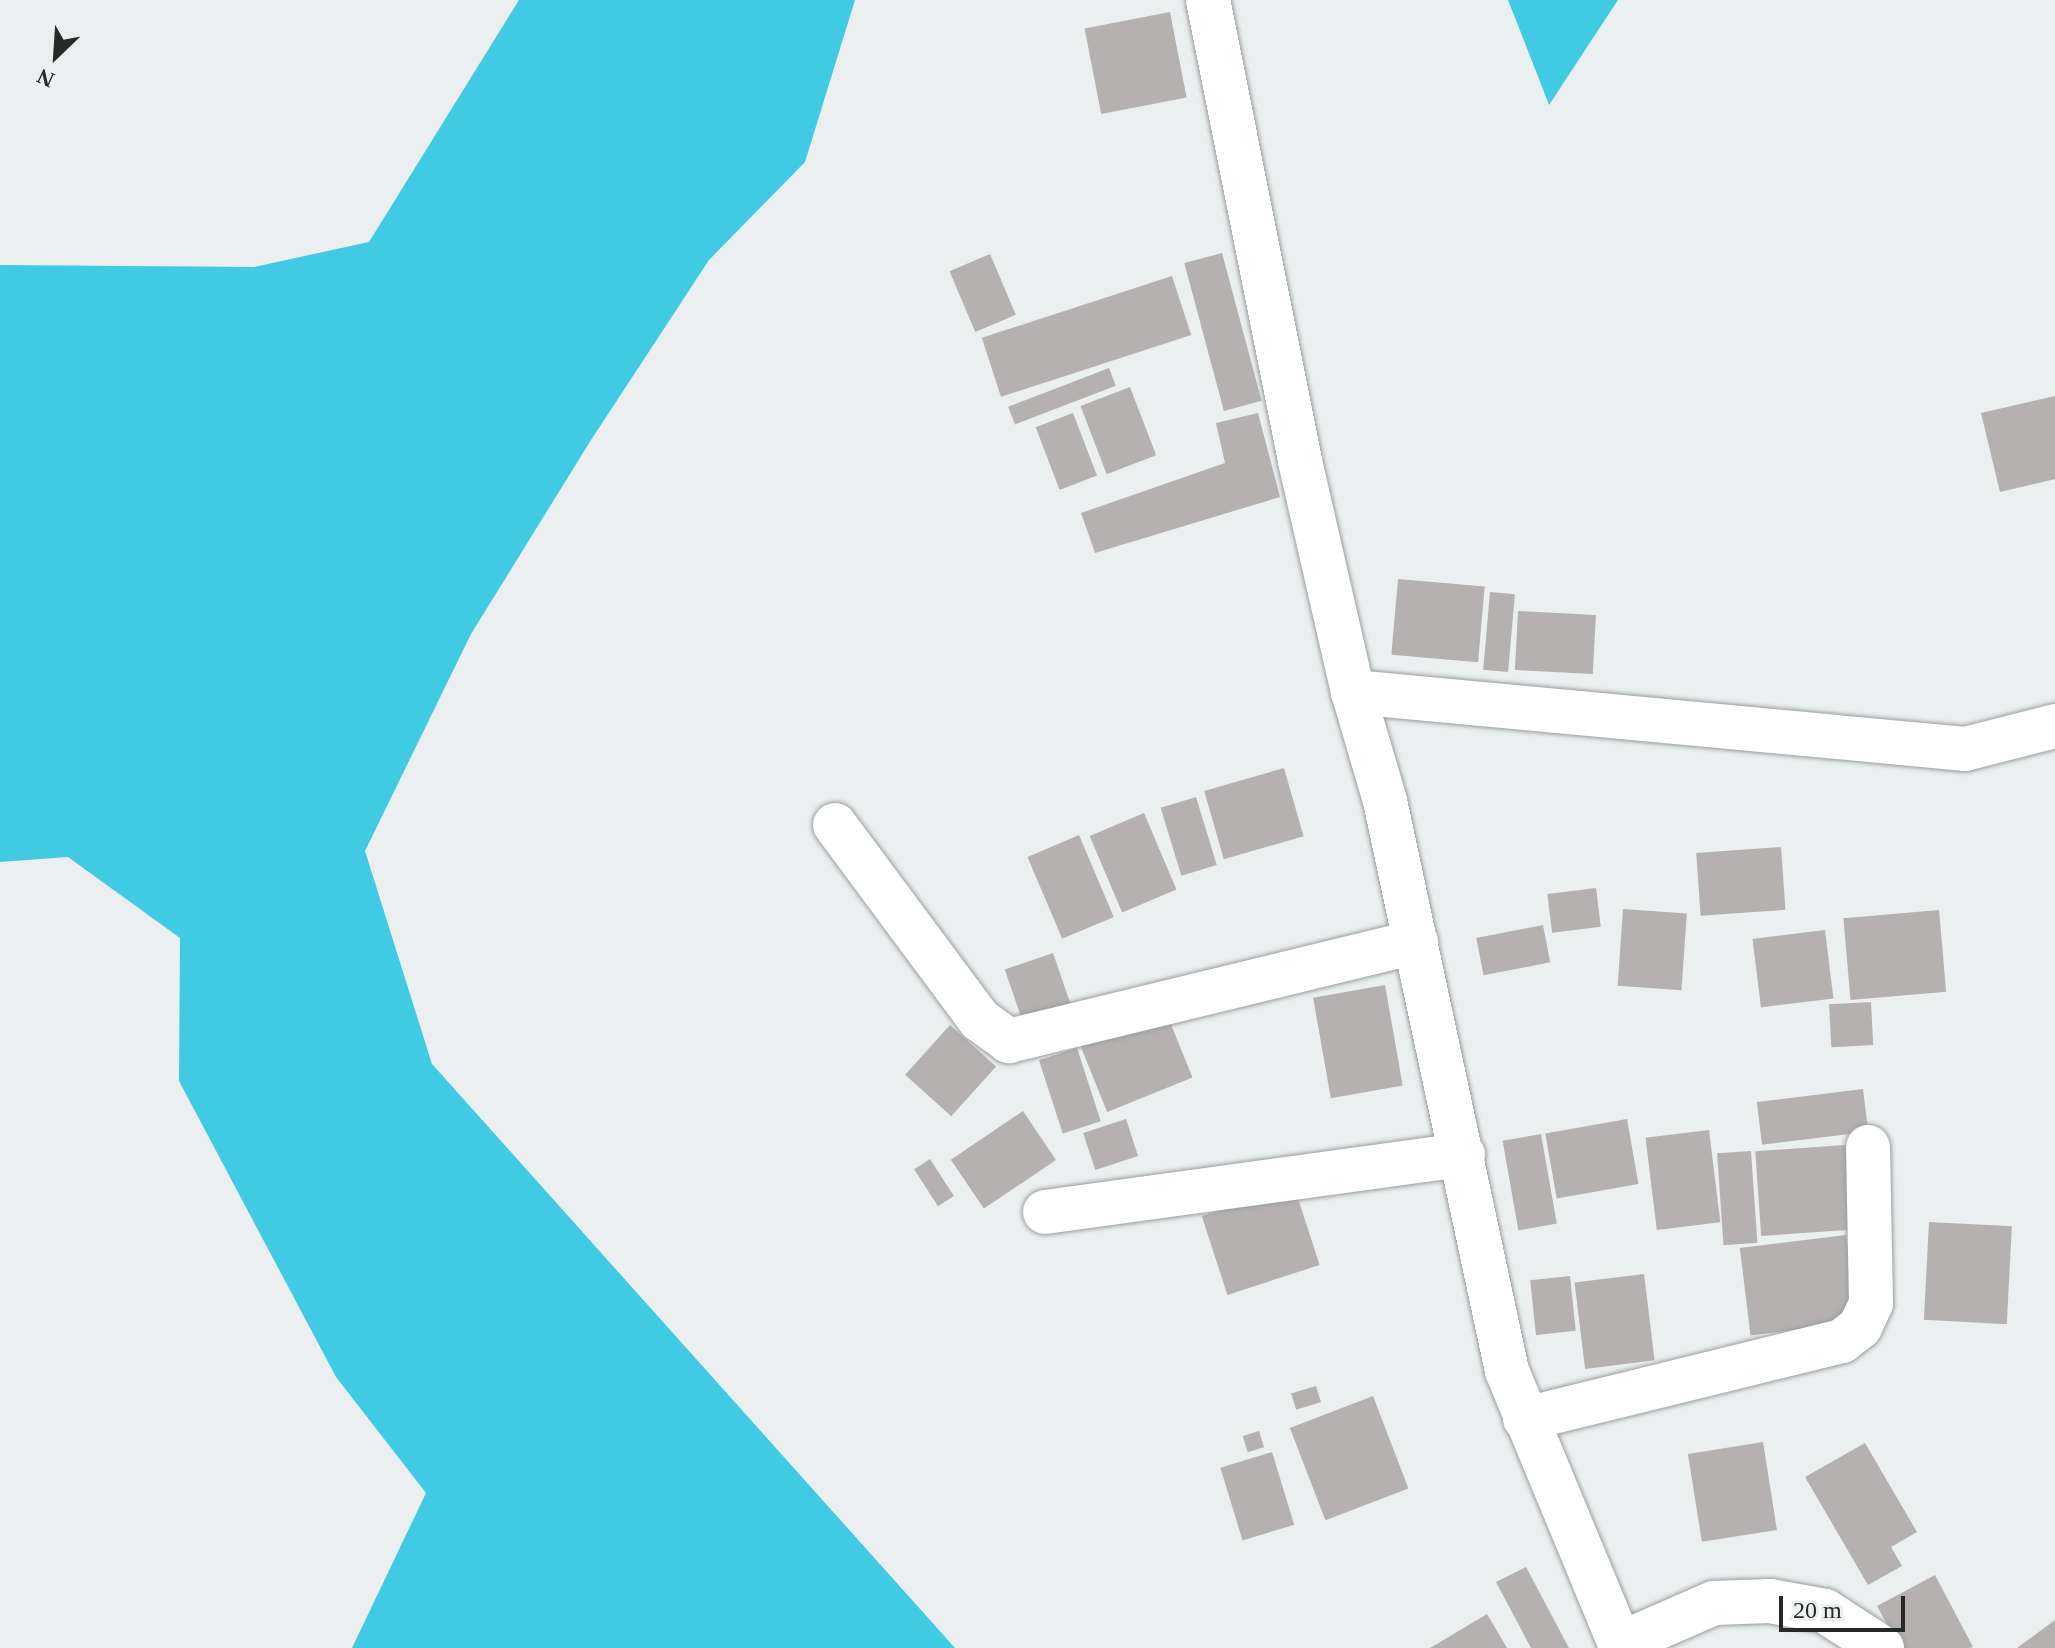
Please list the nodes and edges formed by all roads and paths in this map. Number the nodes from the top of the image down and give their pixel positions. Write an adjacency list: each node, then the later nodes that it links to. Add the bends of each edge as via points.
1 (1208, 0): 2 (street, via 1261,279)
2 (1353, 692): 3 (street, via 1965,749); 5 (street, via 1385,801)
3 (2055, 726)
4 (835, 825): 5 (street, via 980,1020 1009,1041)
5 (1416, 942): 7 (street)
6 (1868, 1147): 9 (street, via 1871,1303 1860,1327 1842,1341)
7 (1463, 1155): 8 (street); 9 (street, via 1507,1371)
8 (1045, 1212)
9 (1525, 1419): 10 (street)
10 (1621, 1646): 11 (street, via 1714,1603 1770,1601 1825,1611)
11 (1882, 1648)

